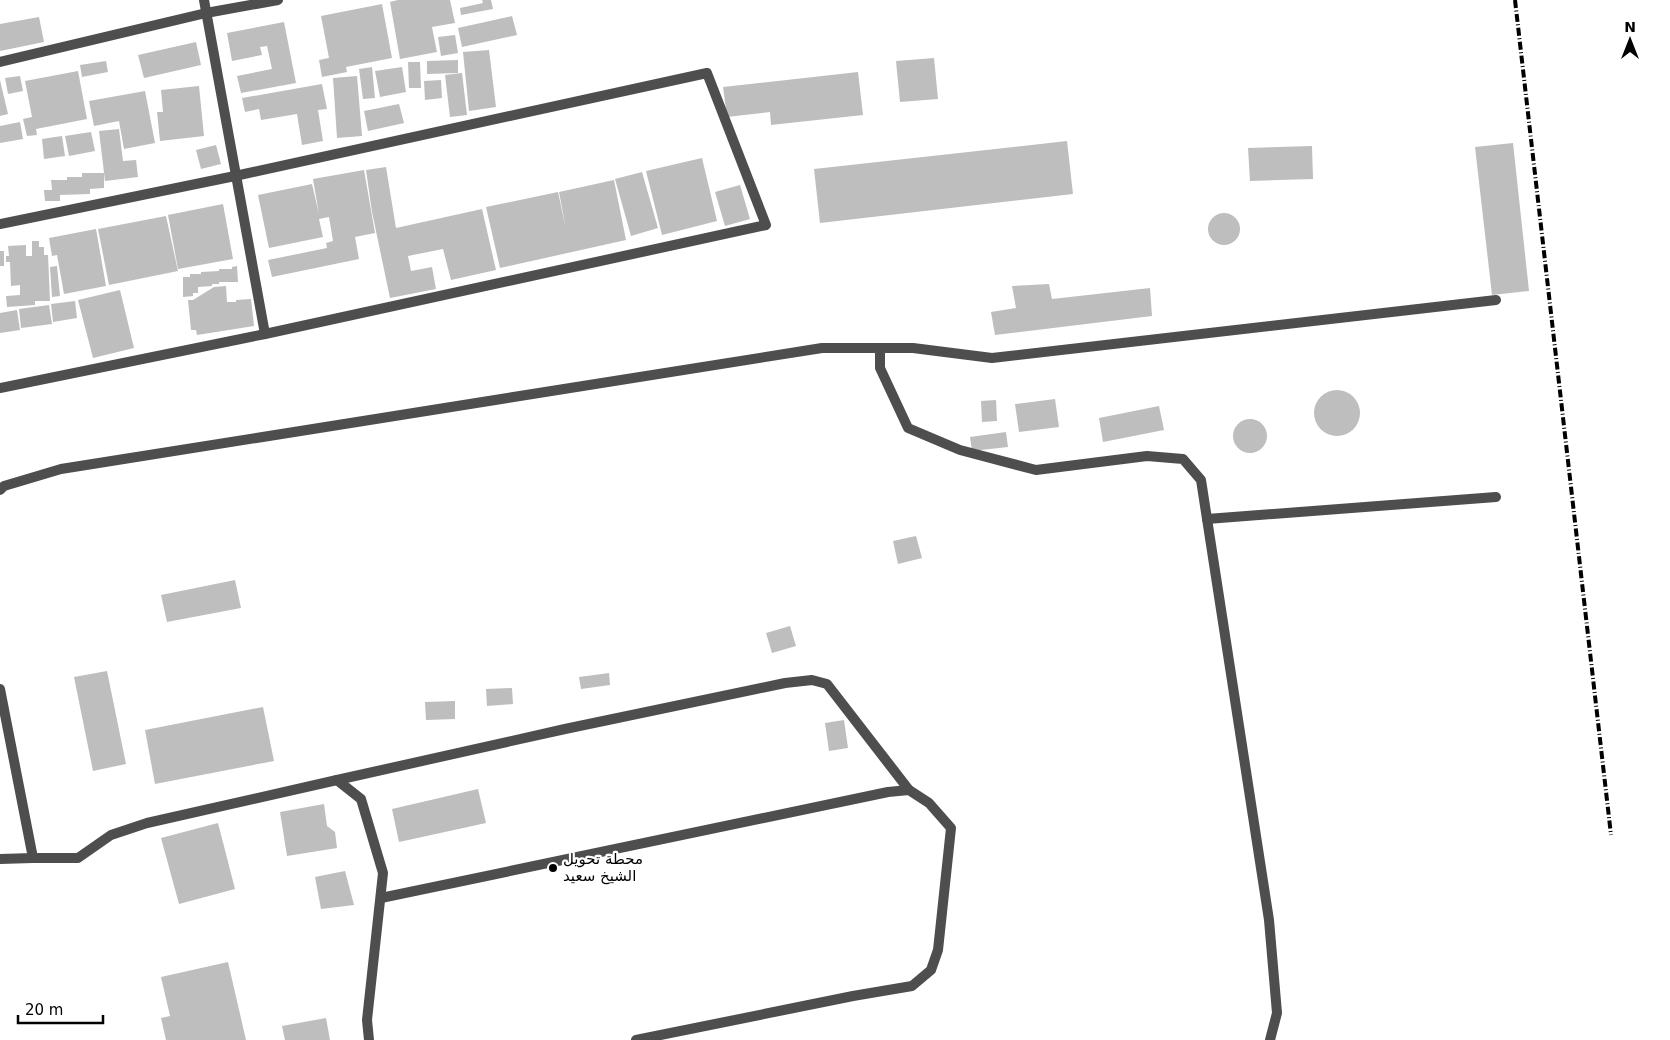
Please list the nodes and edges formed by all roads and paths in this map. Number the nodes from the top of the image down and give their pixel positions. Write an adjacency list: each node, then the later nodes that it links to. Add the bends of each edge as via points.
1 (204, 0): 3 (street)
2 (278, 0): 3 (street)
3 (206, 13): 4 (street); 5 (street)
4 (0, 62)
5 (235, 176): 6 (street); 8 (street); 8 (street, via 707,73 766,225)
6 (0, 224)
7 (1496, 300): 9 (street, via 992,358 913,348)
8 (265, 334): 10 (street)
9 (880, 348): 11 (street, via 822,348 71,467 4,486); 13 (street, via 880,368 908,428 960,450 1036,470 1147,456 1183,459 1201,480)
10 (0, 388)
11 (0, 490)
12 (1496, 497): 13 (street)
13 (1207, 519): 22 (street, via 1269,920 1277,1014)
14 (0, 689): 17 (street)
15 (337, 780): 16 (street, via 565,729 812,680 827,684); 17 (street, via 147,823 111,835 78,858); 19 (street, via 361,799 383,873)
16 (909, 790): 19 (street); 21 (street, via 929,803 951,828 938,950 931,970 912,986)
17 (33, 858): 18 (street)
18 (0, 859)
19 (381, 898): 20 (street, via 367,1020)
20 (369, 1040)
21 (636, 1040)
22 (1270, 1040)

